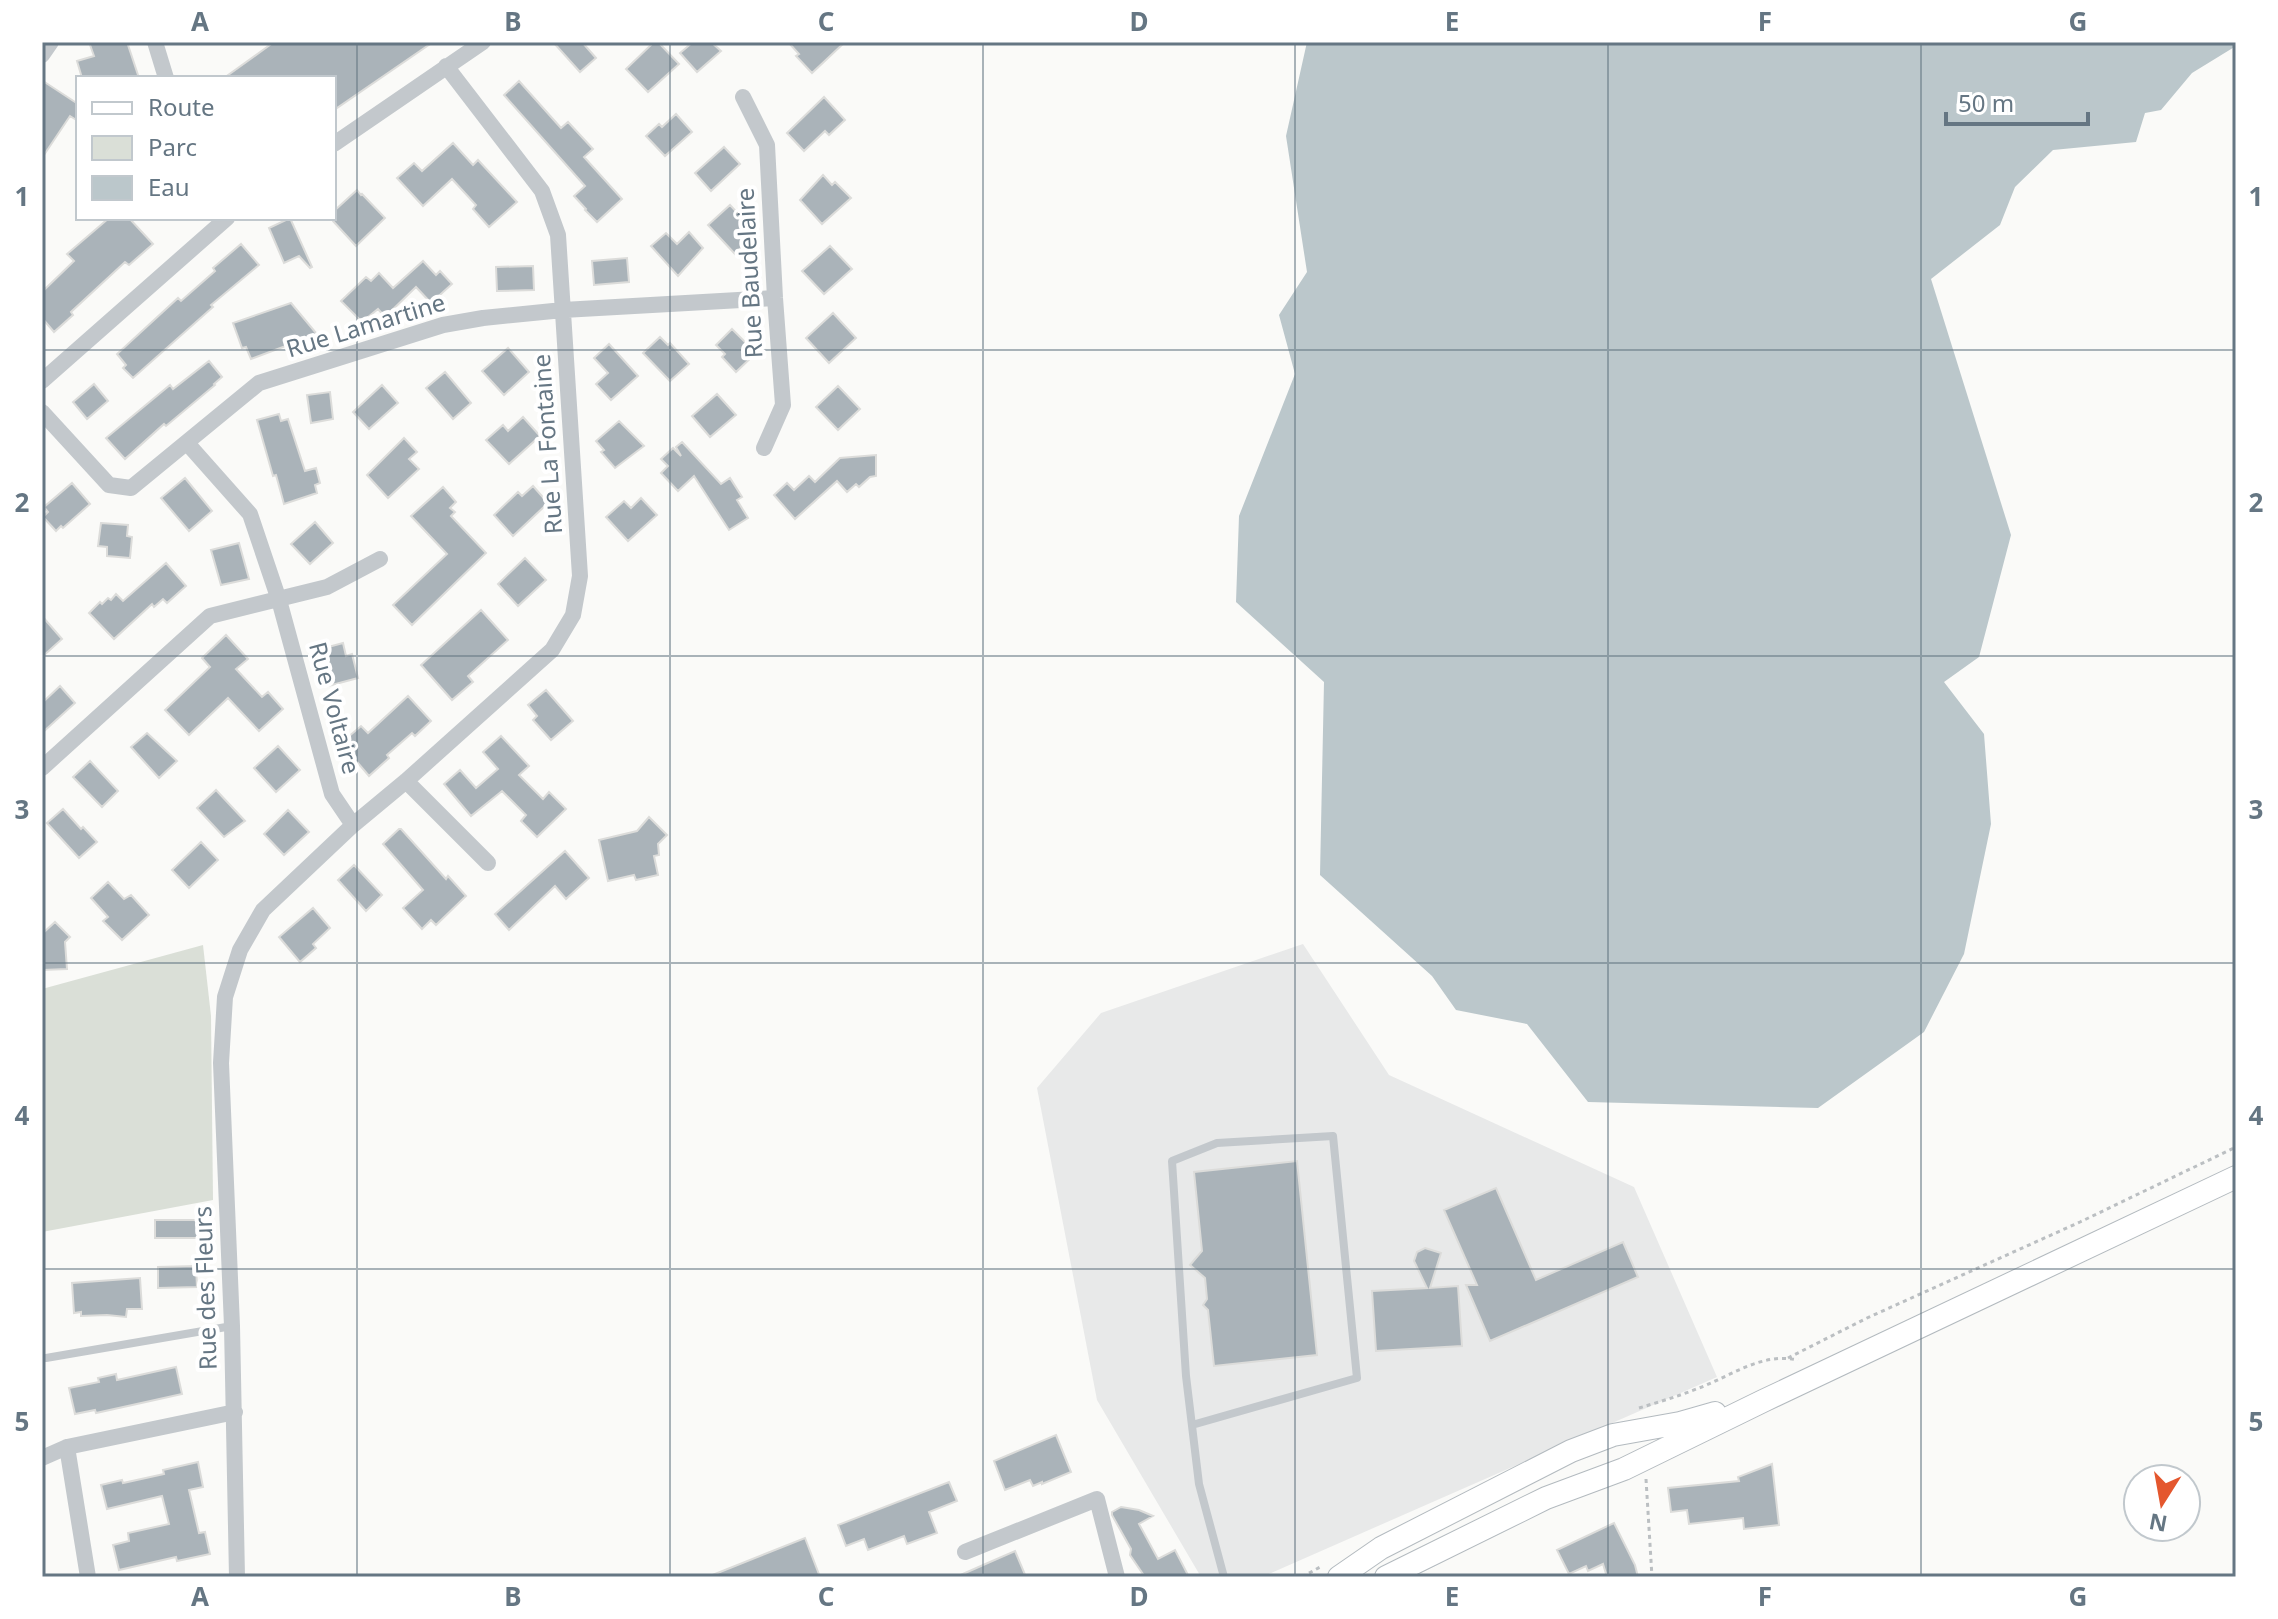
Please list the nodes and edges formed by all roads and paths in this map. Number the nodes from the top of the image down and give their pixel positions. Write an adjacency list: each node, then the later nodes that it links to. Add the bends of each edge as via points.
1 (51, 42): 4 (street)
2 (155, 42): 6 (street)
3 (483, 42): 5 (street)
4 (42, 55)
5 (446, 66): 8 (street); 11 (street, Rue La Fontaine, via 542,191 558,235)
6 (165, 76)
7 (743, 97): 10 (street, Rue Baudelaire, via 767,145)
8 (336, 143)
9 (219, 220): 12 (street)
10 (775, 298): 11 (street, Rue Lamartine); 15 (street, Rue Baudelaire, via 783,405)
11 (563, 310): 14 (street, Rue Lamartine, via 443,325 259,383); 19 (street, Rue La Fontaine, via 580,576 573,615 552,650)
12 (42, 381)
13 (42, 412): 14 (street, Rue Lamartine, via 109,485 131,488)
14 (187, 443): 17 (street, Rue Voltaire, via 250,514)
15 (764, 448)
16 (380, 559): 17 (street, via 327,587)
17 (279, 600): 18 (street, via 210,616); 20 (street, Rue Voltaire, via 332,794)
18 (42, 768)
19 (406, 781): 20 (street, Rue La Fontaine); 21 (street)
20 (353, 825): 22 (street, Rue La Fontaine, via 263,910 240,950)
21 (488, 863)
22 (225, 997): 25 (street, Rue des Fleurs, via 221,1063)
23 (2236, 1147): 27 (path)
24 (2236, 1177): 28 (main road)
25 (232, 1326): 26 (lane); 29 (street, Rue des Fleurs)
26 (46, 1358)
27 (1788, 1358)
28 (1763, 1401): 33 (main road); 34 (main road, via 1613,1435)
29 (235, 1412): 31 (street); 41 (street, Rue des Fleurs)
30 (1192, 1425): 30 (lane, via 1172,1161 1217,1143 1333,1136 1357,1378); 43 (lane, via 1199,1484)
31 (67, 1447): 32 (street); 40 (street)
32 (42, 1458)
33 (1645, 1459): 36 (main road); 46 (path)
34 (1518, 1478): 35 (main road); 36 (main road)
35 (1469, 1504): 37 (main road); 39 (main road, via 1381,1548)
36 (1531, 1505): 37 (main road)
37 (1483, 1529): 45 (main road)
38 (965, 1552): 42 (street, via 1097,1499)
39 (1365, 1570): 44 (main road)
40 (88, 1577)
41 (237, 1577)
42 (1117, 1577)
43 (1224, 1577)
44 (1339, 1577)
45 (1386, 1577)
46 (1652, 1577)

